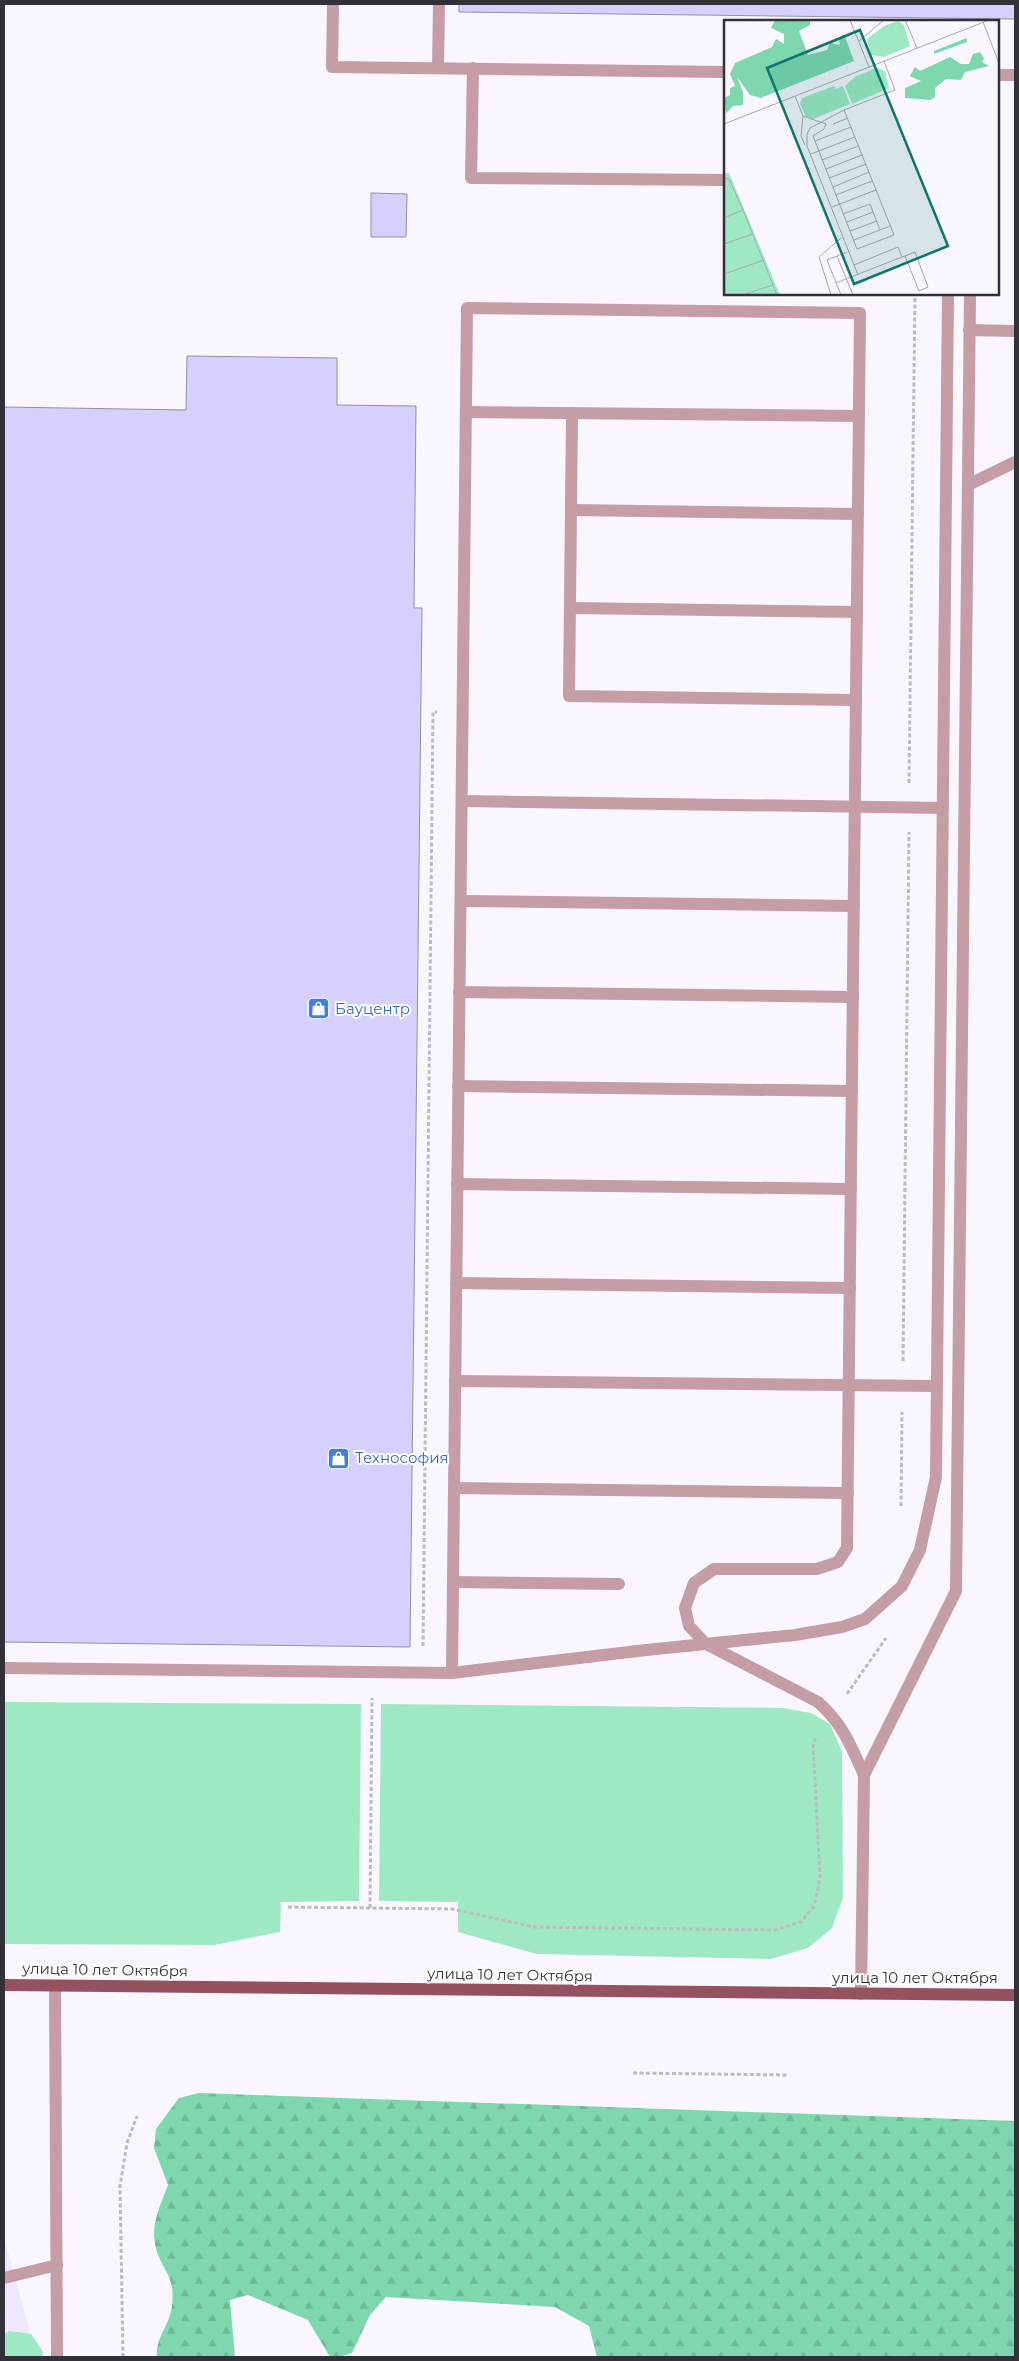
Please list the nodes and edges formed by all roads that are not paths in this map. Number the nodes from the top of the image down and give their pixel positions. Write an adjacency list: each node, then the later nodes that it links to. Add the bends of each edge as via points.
1 (332, 4): 3 (street, via 332,67)
2 (439, 4): 3 (street)
3 (438, 68): 4 (street)
4 (473, 68): 5 (street); 8 (street, via 472,178)
5 (724, 72)
6 (999, 75): 7 (street)
7 (1015, 75)
8 (724, 180)
9 (948, 295): 25 (street)
10 (970, 295): 11 (street)
11 (970, 330): 12 (street); 17 (street)
12 (1015, 330)
13 (466, 412): 14 (street); 15 (street, via 467,308 860,312); 23 (street)
14 (572, 413): 15 (street); 18 (street)
15 (859, 416): 19 (street)
16 (1015, 462): 17 (street)
17 (968, 485): 46 (street, via 956,1591)
18 (571, 510): 19 (street); 20 (street)
19 (858, 514): 21 (street)
20 (570, 608): 21 (street); 22 (street, via 569,696)
21 (857, 612): 22 (street)
22 (856, 700): 24 (street)
23 (462, 802): 24 (street); 26 (street)
24 (855, 806): 25 (street); 27 (street)
25 (943, 808): 38 (street)
26 (461, 901): 27 (street); 28 (street)
27 (854, 906): 29 (street)
28 (460, 992): 29 (street); 30 (street)
29 (853, 997): 31 (street)
30 (458, 1086): 31 (street); 32 (street)
31 (852, 1091): 33 (street)
32 (457, 1184): 33 (street); 34 (street)
33 (851, 1189): 35 (street)
34 (456, 1283): 35 (street); 36 (street)
35 (850, 1288): 37 (street)
36 (455, 1380): 37 (street); 39 (street)
37 (848, 1386): 38 (street); 40 (street)
38 (936, 1386): 43 (street, via 936,1477 920,1550 902,1586 865,1619 842,1627)
39 (454, 1488): 40 (street); 41 (street)
40 (848, 1493): 43 (street, via 847,1548 838,1562 816,1569 714,1569 694,1583 685,1608 689,1626)
41 (453, 1582): 42 (street); 45 (street)
42 (619, 1584)
43 (706, 1644): 45 (street); 46 (street, via 818,1702 843,1728)
44 (4, 1668): 45 (street)
45 (452, 1673)
46 (864, 1775): 49 (street)
47 (4, 1985): 48 (main road, улица 10 лет Октября)
48 (55, 1986): 49 (main road, улица 10 лет Октября); 51 (street)
49 (861, 1994): 50 (main road, улица 10 лет Октября)
50 (1015, 1995)
51 (57, 2265): 52 (street); 53 (street)
52 (4, 2278)
53 (57, 2357)

